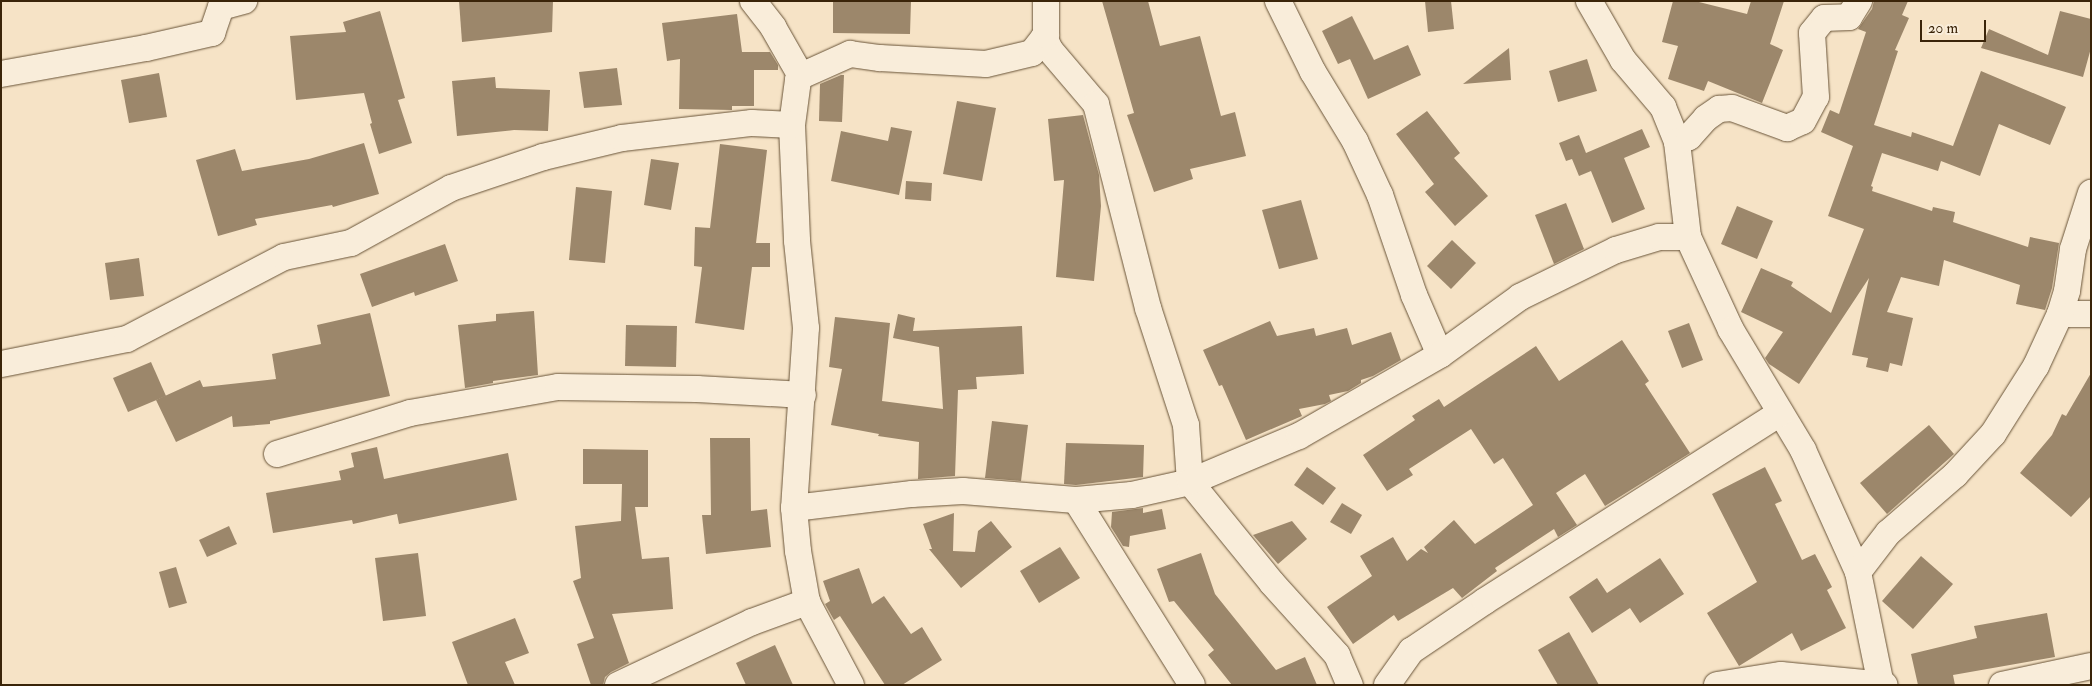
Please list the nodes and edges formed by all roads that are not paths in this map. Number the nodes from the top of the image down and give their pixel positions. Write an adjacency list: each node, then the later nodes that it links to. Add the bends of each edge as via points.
1 (244, 1): 8 (street, via 221,7 212,33)
2 (753, 1): 9 (street, via 773,27)
3 (1046, 1): 7 (street)
4 (1278, 1): 16 (street, via 1313,72 1355,141 1380,195 1414,295)
5 (1589, 1): 11 (street, via 1623,60 1662,107)
6 (1859, 1): 11 (street, via 1849,17 1824,18 1812,33 1816,97 1803,121 1786,128 1732,108 1719,109 1689,137)
7 (1044, 37): 9 (street, via 1032,53 986,64 850,54); 21 (street, via 1050,50 1096,104 1148,308 1186,425)
8 (1, 74)
9 (801, 76): 10 (street)
10 (792, 124): 17 (street, via 752,123 622,138 543,157 451,188 351,243 284,257 128,338); 18 (street, via 797,241 806,328)
11 (1677, 142): 13 (street)
12 (2091, 193): 14 (street, via 2073,249)
13 (1688, 237): 16 (street, via 1659,237 1616,250 1520,297); 19 (street, via 1731,330)
14 (2060, 314): 15 (street); 24 (street, via 2036,366 1993,434 1955,475 1888,533)
15 (2091, 314)
16 (1440, 355): 21 (street, via 1299,436)
17 (1, 364)
18 (803, 395): 20 (street, via 697,389 558,387 410,413); 23 (street)
19 (1780, 413): 24 (street, via 1803,450); 32 (street, via 1485,600 1411,651)
20 (277, 454)
21 (1190, 482): 22 (street, via 1132,495); 31 (street, via 1272,583 1337,655)
22 (1076, 500): 23 (street, via 964,492 912,494); 30 (street)
23 (794, 508): 25 (street)
24 (1858, 572): 27 (street)
25 (807, 602): 28 (street, via 752,622); 29 (street)
26 (2091, 666): 34 (street)
27 (1882, 684): 33 (street, via 1781,675)
28 (618, 685)
29 (851, 685)
30 (1192, 685)
31 (1350, 685)
32 (1387, 685)
33 (1716, 685)
34 (2002, 685)

